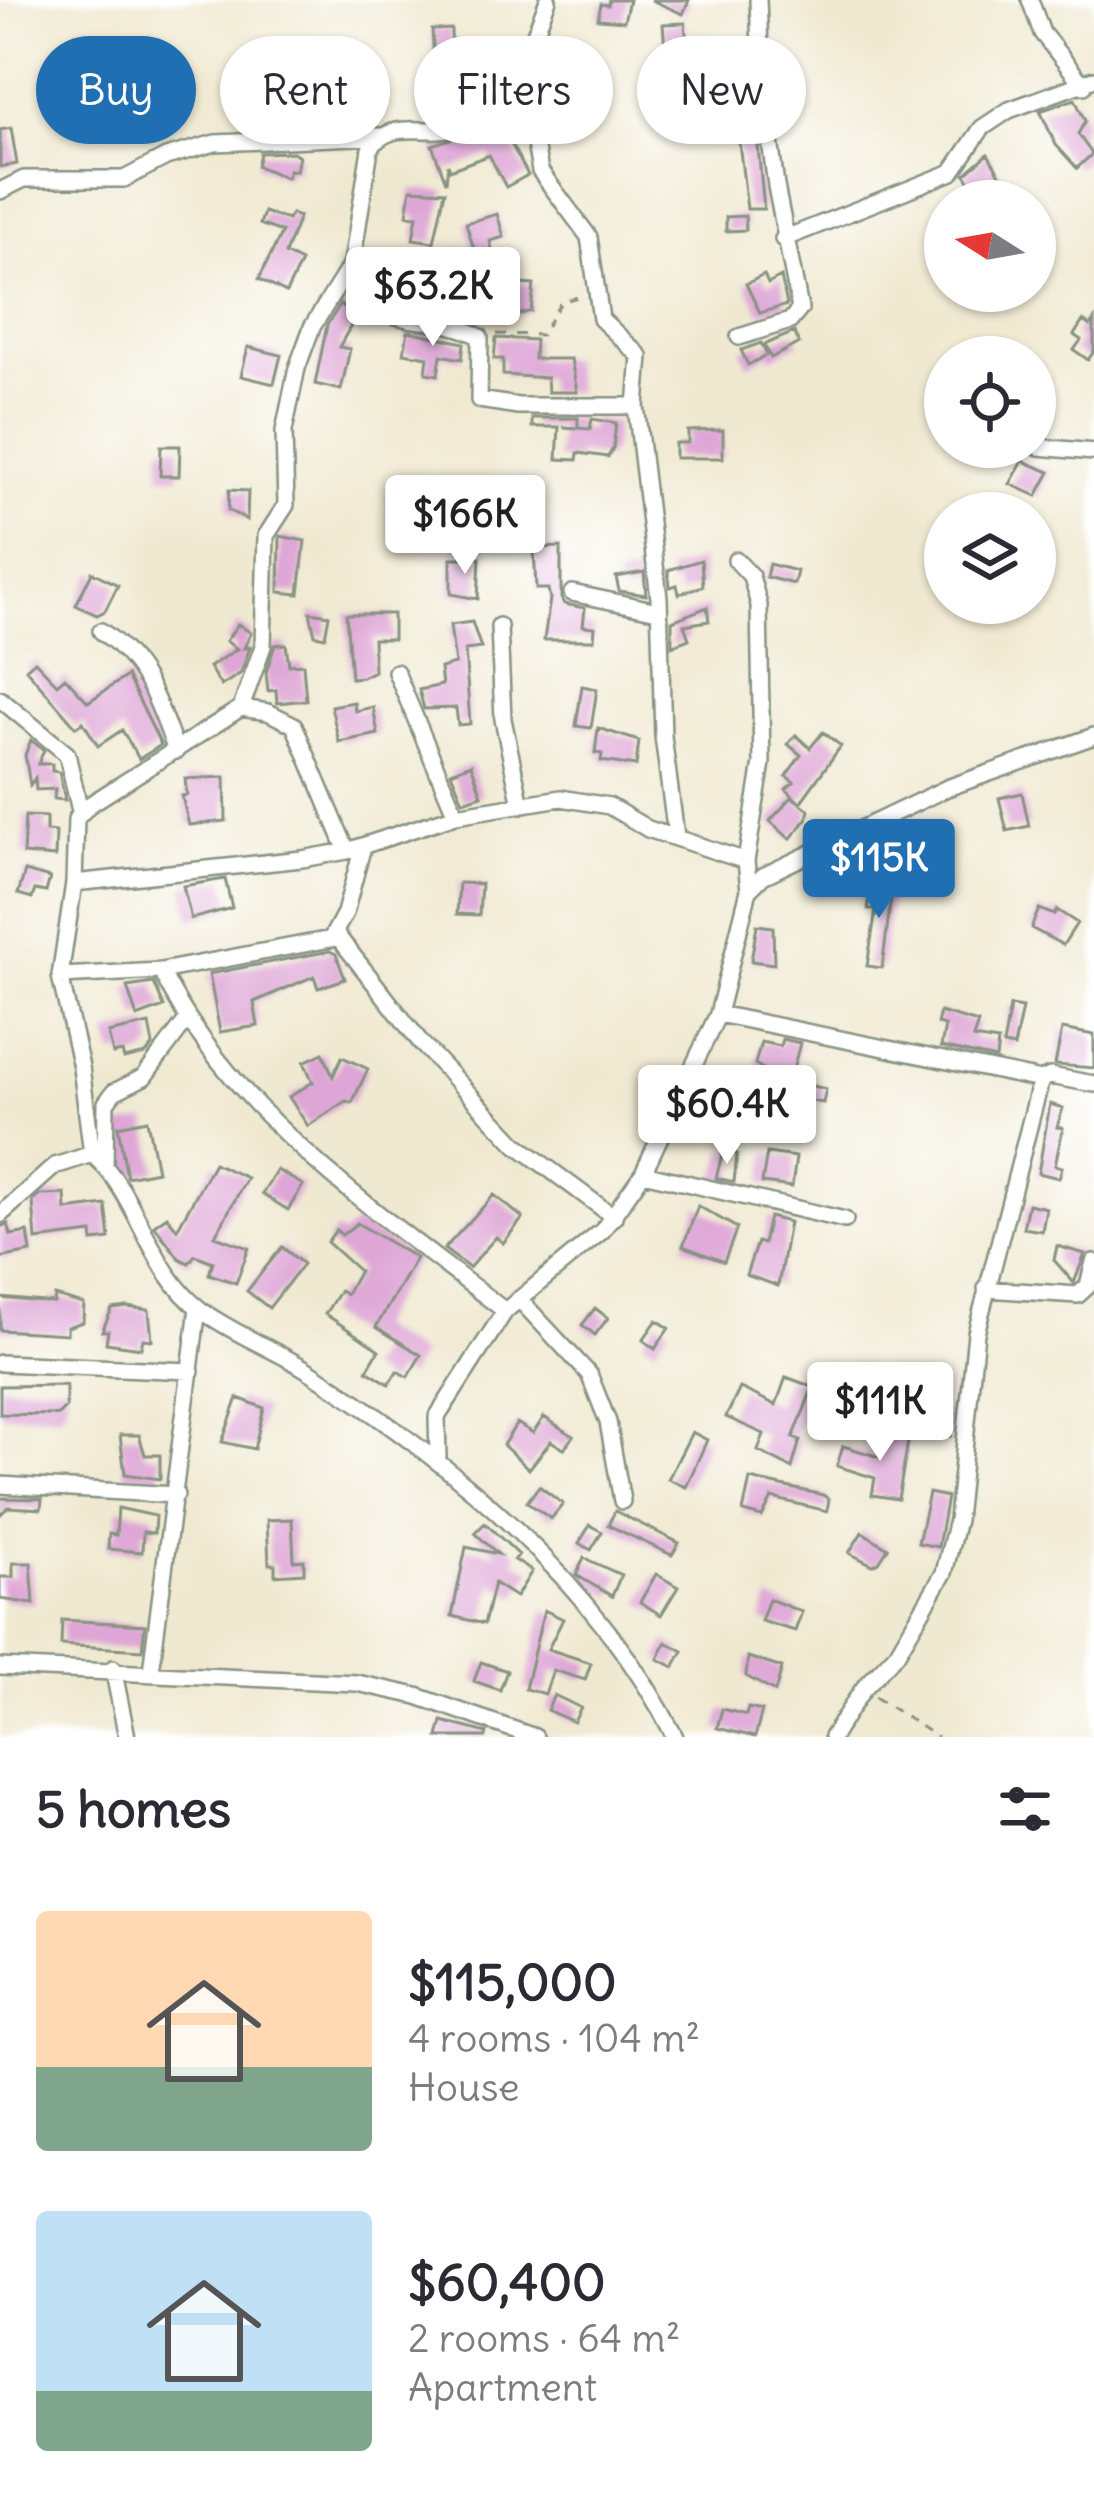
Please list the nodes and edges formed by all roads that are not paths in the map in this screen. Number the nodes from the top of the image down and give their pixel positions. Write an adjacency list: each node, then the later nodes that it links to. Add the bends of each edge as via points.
1 (548, 0): 5 (street, via 522,66 473,119)
2 (758, 0): 10 (street)
3 (1030, 0): 4 (street, via 1042,33)
4 (1089, 82): 10 (street, via 1009,110 982,128 952,172)
5 (390, 135)
6 (220, 143): 9 (street, via 124,178 23,179)
7 (373, 144): 11 (street)
8 (535, 144): 13 (street, via 540,171 589,237 606,327 640,356)
9 (0, 191)
10 (783, 238): 12 (street, via 800,309 790,321)
11 (347, 274): 13 (street, via 386,315 480,337 479,400); 23 (street, via 312,327 297,368 284,431 286,505 266,536 263,646)
12 (740, 337)
13 (636, 406): 18 (street)
14 (1056, 449): 15 (street)
15 (1094, 452)
16 (736, 560): 31 (street, via 751,576 759,605 762,763)
17 (572, 592): 18 (street)
18 (658, 611): 29 (street)
19 (499, 626): 26 (street, via 503,719)
20 (101, 631): 25 (street, via 145,672)
21 (396, 672): 28 (street)
22 (0, 699): 27 (street, via 67,754)
23 (241, 708): 25 (street); 30 (street, via 294,725)
24 (1094, 736): 33 (street, via 947,788 763,876)
25 (176, 751): 27 (street)
26 (521, 805): 28 (street); 29 (street, via 590,800)
27 (80, 812): 32 (street)
28 (456, 815): 30 (street)
29 (676, 836): 31 (street)
30 (355, 849): 32 (street, via 225,871); 34 (street)
31 (746, 861): 33 (street)
32 (74, 883): 36 (street)
33 (749, 890): 37 (street)
34 (336, 934): 35 (street); 44 (street, via 422,1044 517,1145)
35 (161, 971): 36 (street); 38 (street)
36 (60, 976): 41 (street)
37 (718, 1014): 39 (street); 42 (street)
38 (186, 1021): 41 (street, via 144,1077 106,1103); 50 (street, via 311,1157)
39 (1041, 1080): 40 (street); 47 (street)
40 (1094, 1084)
41 (98, 1160): 43 (street, via 56,1166); 49 (street)
42 (643, 1173): 44 (street); 45 (street)
43 (0, 1215)
44 (614, 1216): 48 (street)
45 (844, 1220)
46 (1094, 1262): 47 (street, via 1078,1295)
47 (986, 1289): 64 (street, via 944,1573 897,1653)
48 (519, 1299): 50 (street); 56 (street, via 589,1374 608,1422)
49 (198, 1308): 52 (street); 53 (street)
50 (505, 1311): 53 (street, via 437,1418)
51 (0, 1363): 52 (street)
52 (191, 1371): 55 (street)
53 (438, 1457): 63 (street, via 516,1529 626,1654)
54 (0, 1485): 55 (street)
55 (176, 1495): 59 (street)
56 (622, 1501)
57 (0, 1666): 58 (street)
58 (113, 1668): 59 (street); 61 (street)
59 (151, 1672): 60 (street, via 357,1683)
60 (502, 1731): 62 (street)
61 (127, 1737)
62 (535, 1737)
63 (675, 1737)
64 (832, 1737)

